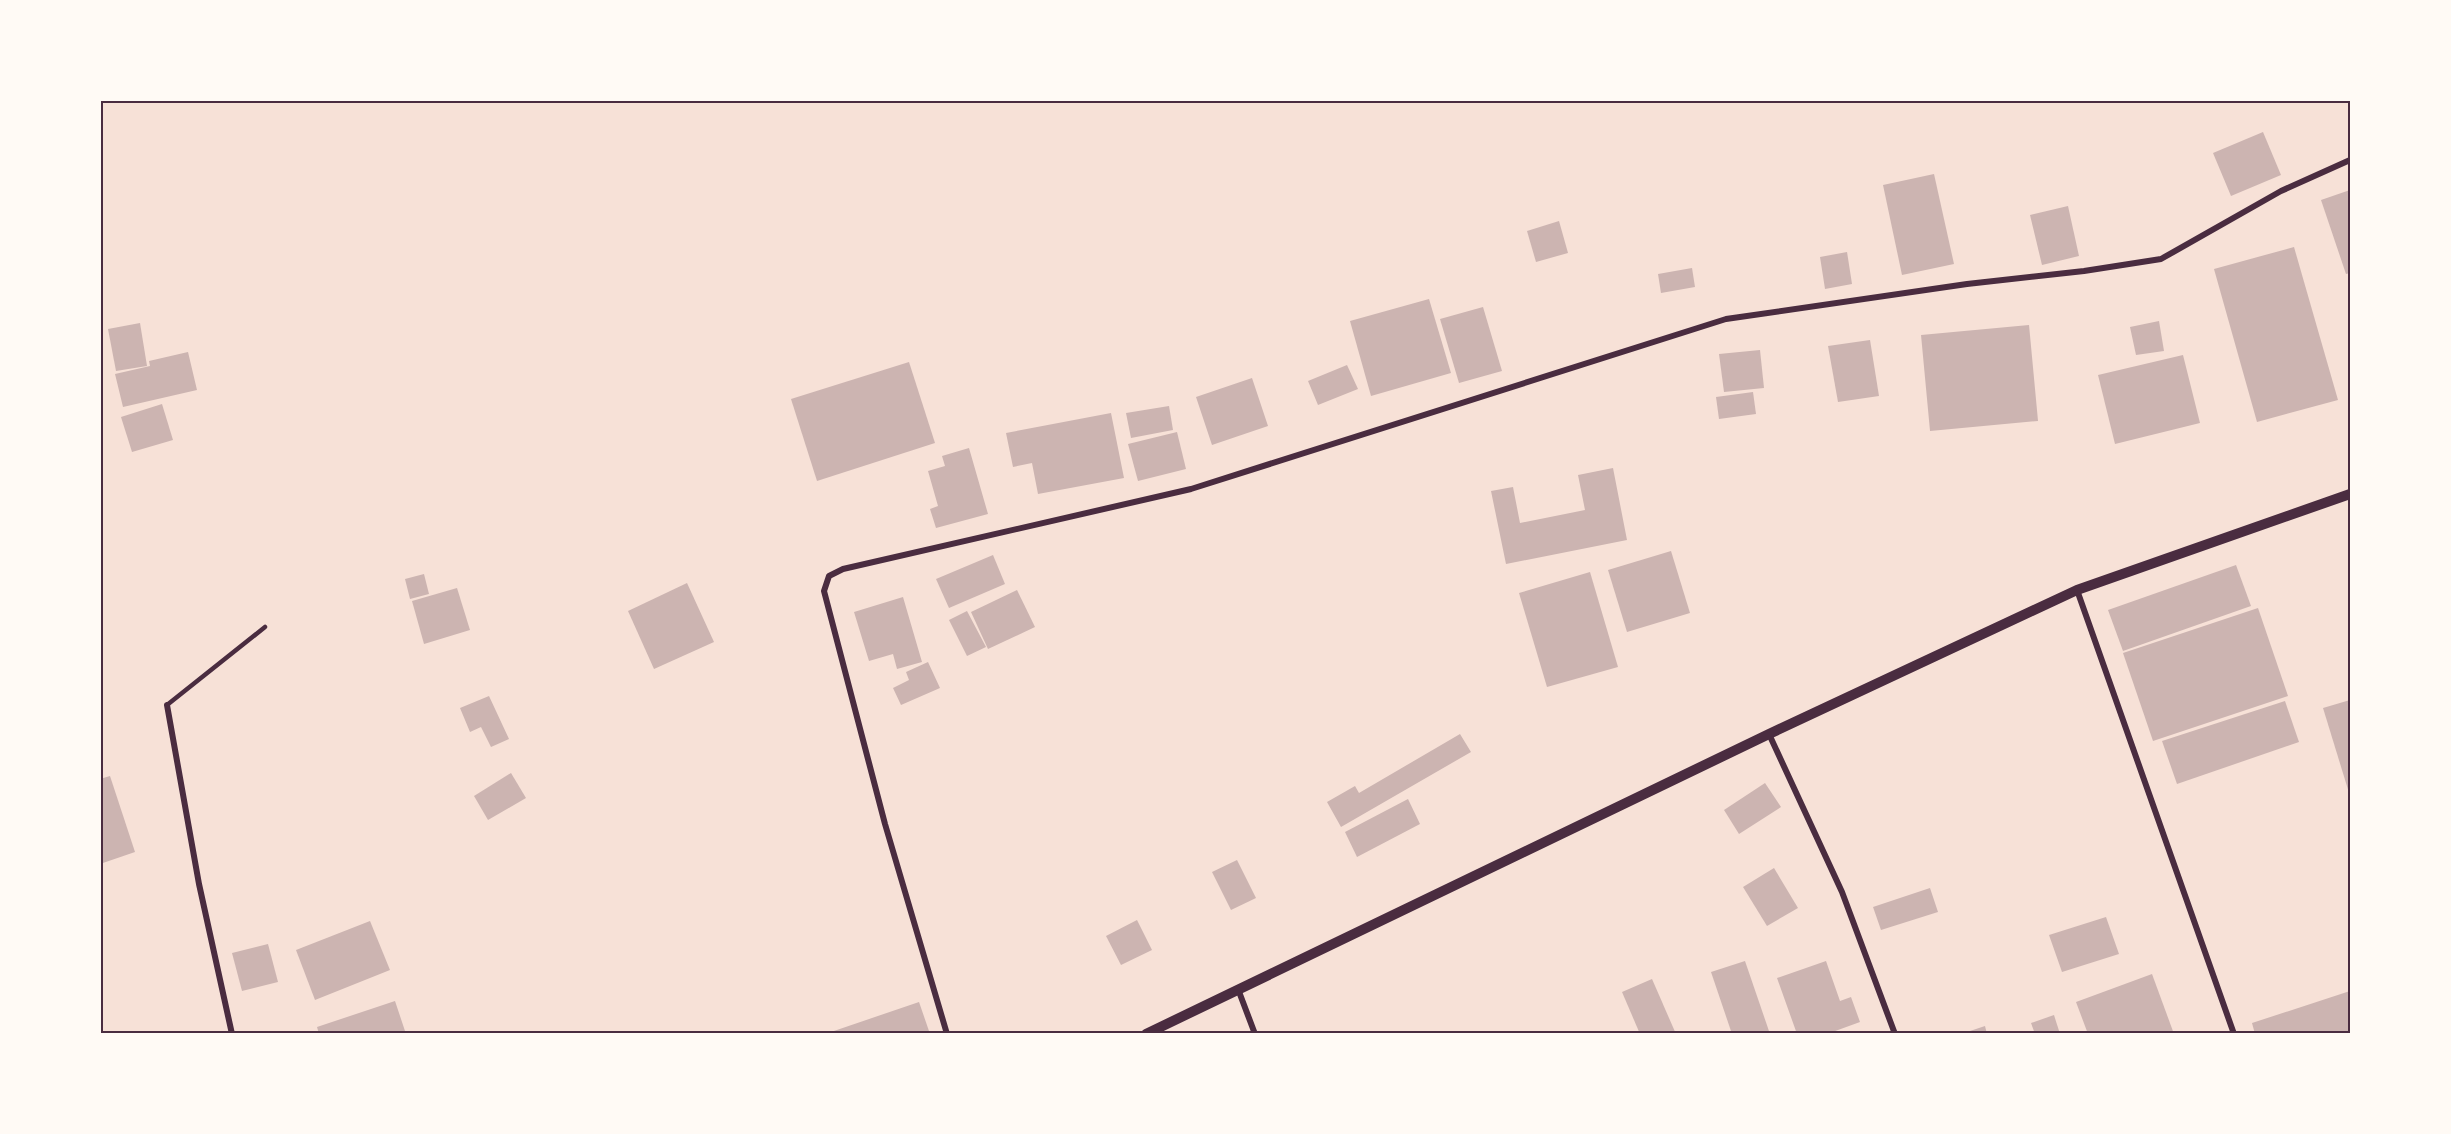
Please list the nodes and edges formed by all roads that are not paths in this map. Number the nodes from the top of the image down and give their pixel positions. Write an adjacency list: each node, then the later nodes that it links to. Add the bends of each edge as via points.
1 (2350, 159): 9 (street, via 2281,191 2161,259 1726,319 1191,489 981,535 843,569 829,576 824,591 885,824)
2 (2350, 494): 3 (street)
3 (2077, 590): 6 (street); 13 (street)
4 (266, 627): 5 (lane)
5 (167, 705): 8 (street)
6 (1769, 734): 7 (street); 12 (street, via 1842,892)
7 (1238, 989): 10 (street); 11 (street)
8 (232, 1034)
9 (947, 1034)
10 (1146, 1034)
11 (1255, 1034)
12 (1895, 1034)
13 (2234, 1034)

